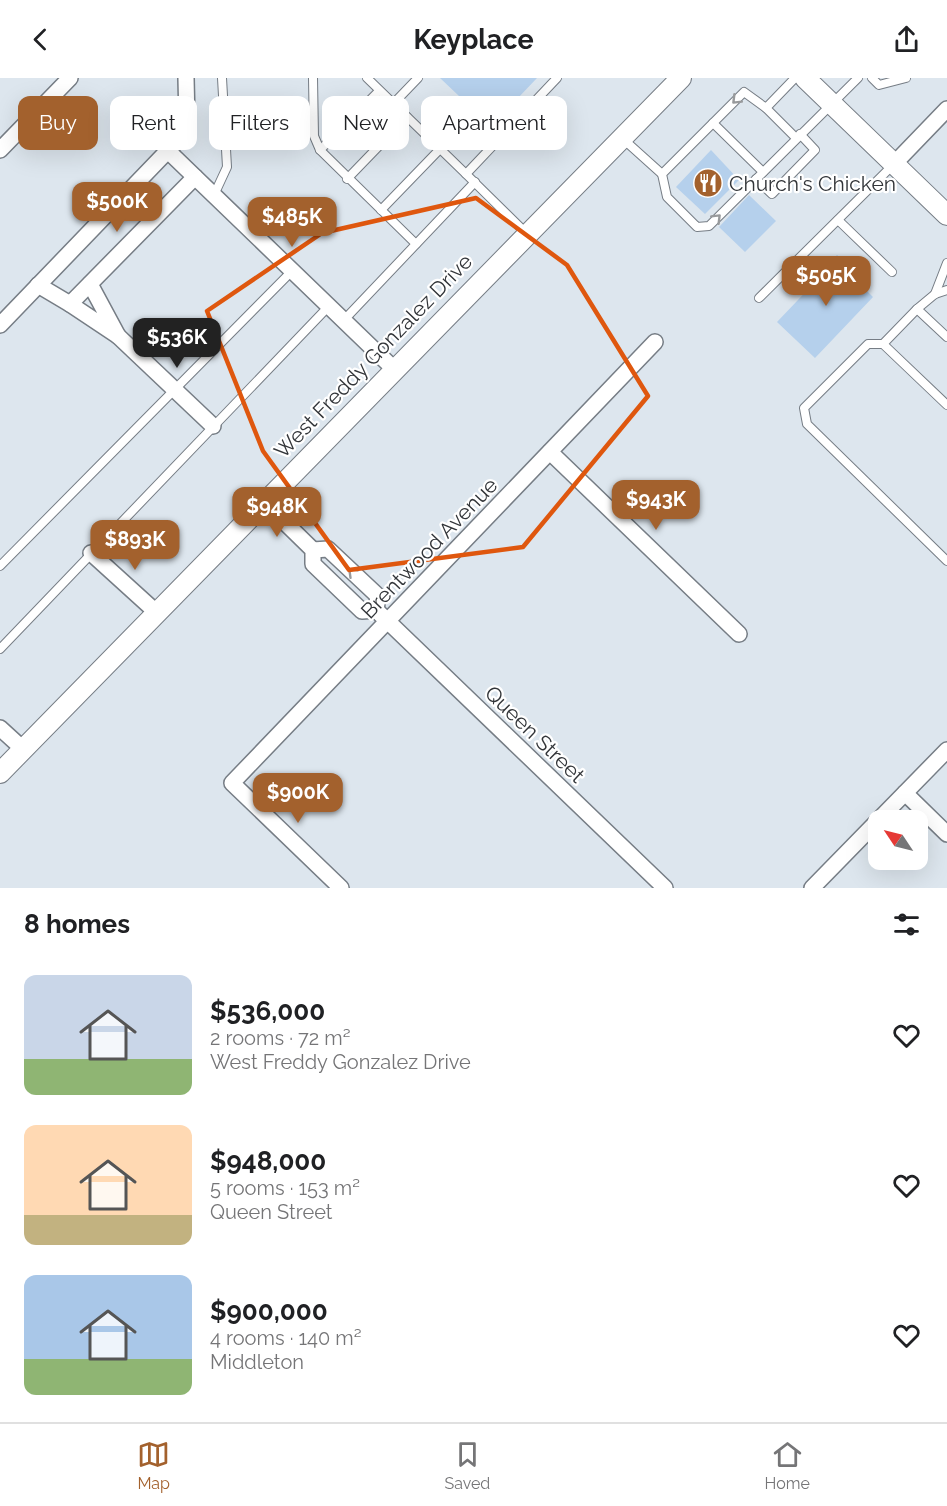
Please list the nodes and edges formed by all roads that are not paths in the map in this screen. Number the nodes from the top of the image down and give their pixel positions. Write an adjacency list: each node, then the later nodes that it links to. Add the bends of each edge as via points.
1 (70, 78): 25 (street)
2 (186, 78): 14 (street)
3 (222, 78): 39 (lane, via 227,167)
4 (314, 78): 27 (lane, via 315,136)
5 (367, 78): 13 (lane)
6 (418, 78): 16 (lane)
7 (557, 78): 33 (lane)
8 (681, 78): 24 (main road, West Freddy Gonzalez Drive)
9 (858, 78): 17 (lane)
10 (872, 78): 11 (lane, via 879,85)
11 (906, 78)
12 (807, 79): 17 (main road); 18 (lane)
13 (380, 91): 15 (lane); 27 (lane)
14 (186, 96)
15 (385, 96)
16 (401, 96)
17 (832, 103): 23 (lane); 31 (main road)
18 (766, 108): 21 (lane, one-way to 21, via 744,92); 23 (lane)
19 (947, 109): 31 (street)
20 (409, 119): 22 (lane)
21 (713, 123): 32 (lane); 34 (lane)
22 (421, 130)
23 (798, 136): 32 (lane); 36 (lane, via 815,150 772,194)
24 (621, 137): 34 (lane); 43 (main road, West Freddy Gonzalez Drive)
25 (0, 150)
26 (168, 150): 35 (street); 49 (street)
27 (320, 150): 37 (lane)
28 (375, 150): 37 (lane)
29 (440, 150): 40 (lane)
30 (442, 150): 33 (lane)
31 (894, 164): 41 (main road); 42 (lane)
32 (763, 172): 36 (lane)
33 (466, 174): 38 (lane)
34 (662, 174): 36 (lane, one-way to 36, via 667,197 697,228 709,226)
35 (195, 177): 39 (street); 48 (street)
36 (756, 178)
37 (347, 179): 40 (lane)
38 (475, 182): 43 (lane); 44 (lane)
39 (214, 195): 46 (street)
40 (381, 210): 44 (lane)
41 (947, 214)
42 (838, 220): 47 (lane); 52 (lane)
43 (526, 233): 62 (main road, West Freddy Gonzalez Drive)
44 (417, 244): 56 (lane)
45 (947, 263): 51 (lane)
46 (292, 271): 54 (street); 63 (lane)
47 (892, 272)
48 (90, 284): 53 (street); 58 (street)
49 (38, 285): 53 (street); 57 (street)
50 (947, 290): 51 (lane)
51 (935, 294): 55 (lane)
52 (759, 298)
53 (70, 304): 58 (street)
54 (329, 306): 56 (street); 65 (lane)
55 (917, 309): 59 (lane); 61 (lane)
56 (344, 320): 62 (street)
57 (0, 325)
58 (118, 336): 63 (street)
59 (947, 337)
60 (655, 342): 66 (street, Brentwood Avenue)
61 (884, 344): 64 (lane); 70 (lane, via 868,344 804,408 807,424)
62 (394, 369): 67 (main road, West Freddy Gonzalez Drive)
63 (174, 390): 65 (street); 71 (lane)
64 (947, 405)
65 (213, 426): 69 (lane)
66 (550, 452): 74 (street, Brentwood Avenue); 75 (street)
67 (264, 502): 68 (street, Queen Street); 73 (main road, West Freddy Gonzalez Drive)
68 (313, 550): 72 (street, Queen Street, via 313,564 362,611); 72 (street, Queen Street, one-way to 68, via 378,596 328,549)
69 (92, 554): 73 (street); 76 (lane)
70 (947, 561)
71 (0, 566)
72 (376, 610): 74 (street, Queen Street)
73 (156, 612): 78 (main road, West Freddy Gonzalez Drive)
74 (388, 621): 83 (street, Brentwood Avenue, via 232,783); 84 (street, Queen Street)
75 (739, 634)
76 (0, 649)
77 (0, 728): 78 (street)
78 (23, 749): 80 (main road, West Freddy Gonzalez Drive)
79 (947, 750): 81 (street)
80 (0, 772)
81 (905, 793): 82 (street); 85 (street)
82 (947, 834)
83 (340, 888)
84 (665, 888)
85 (812, 888)

